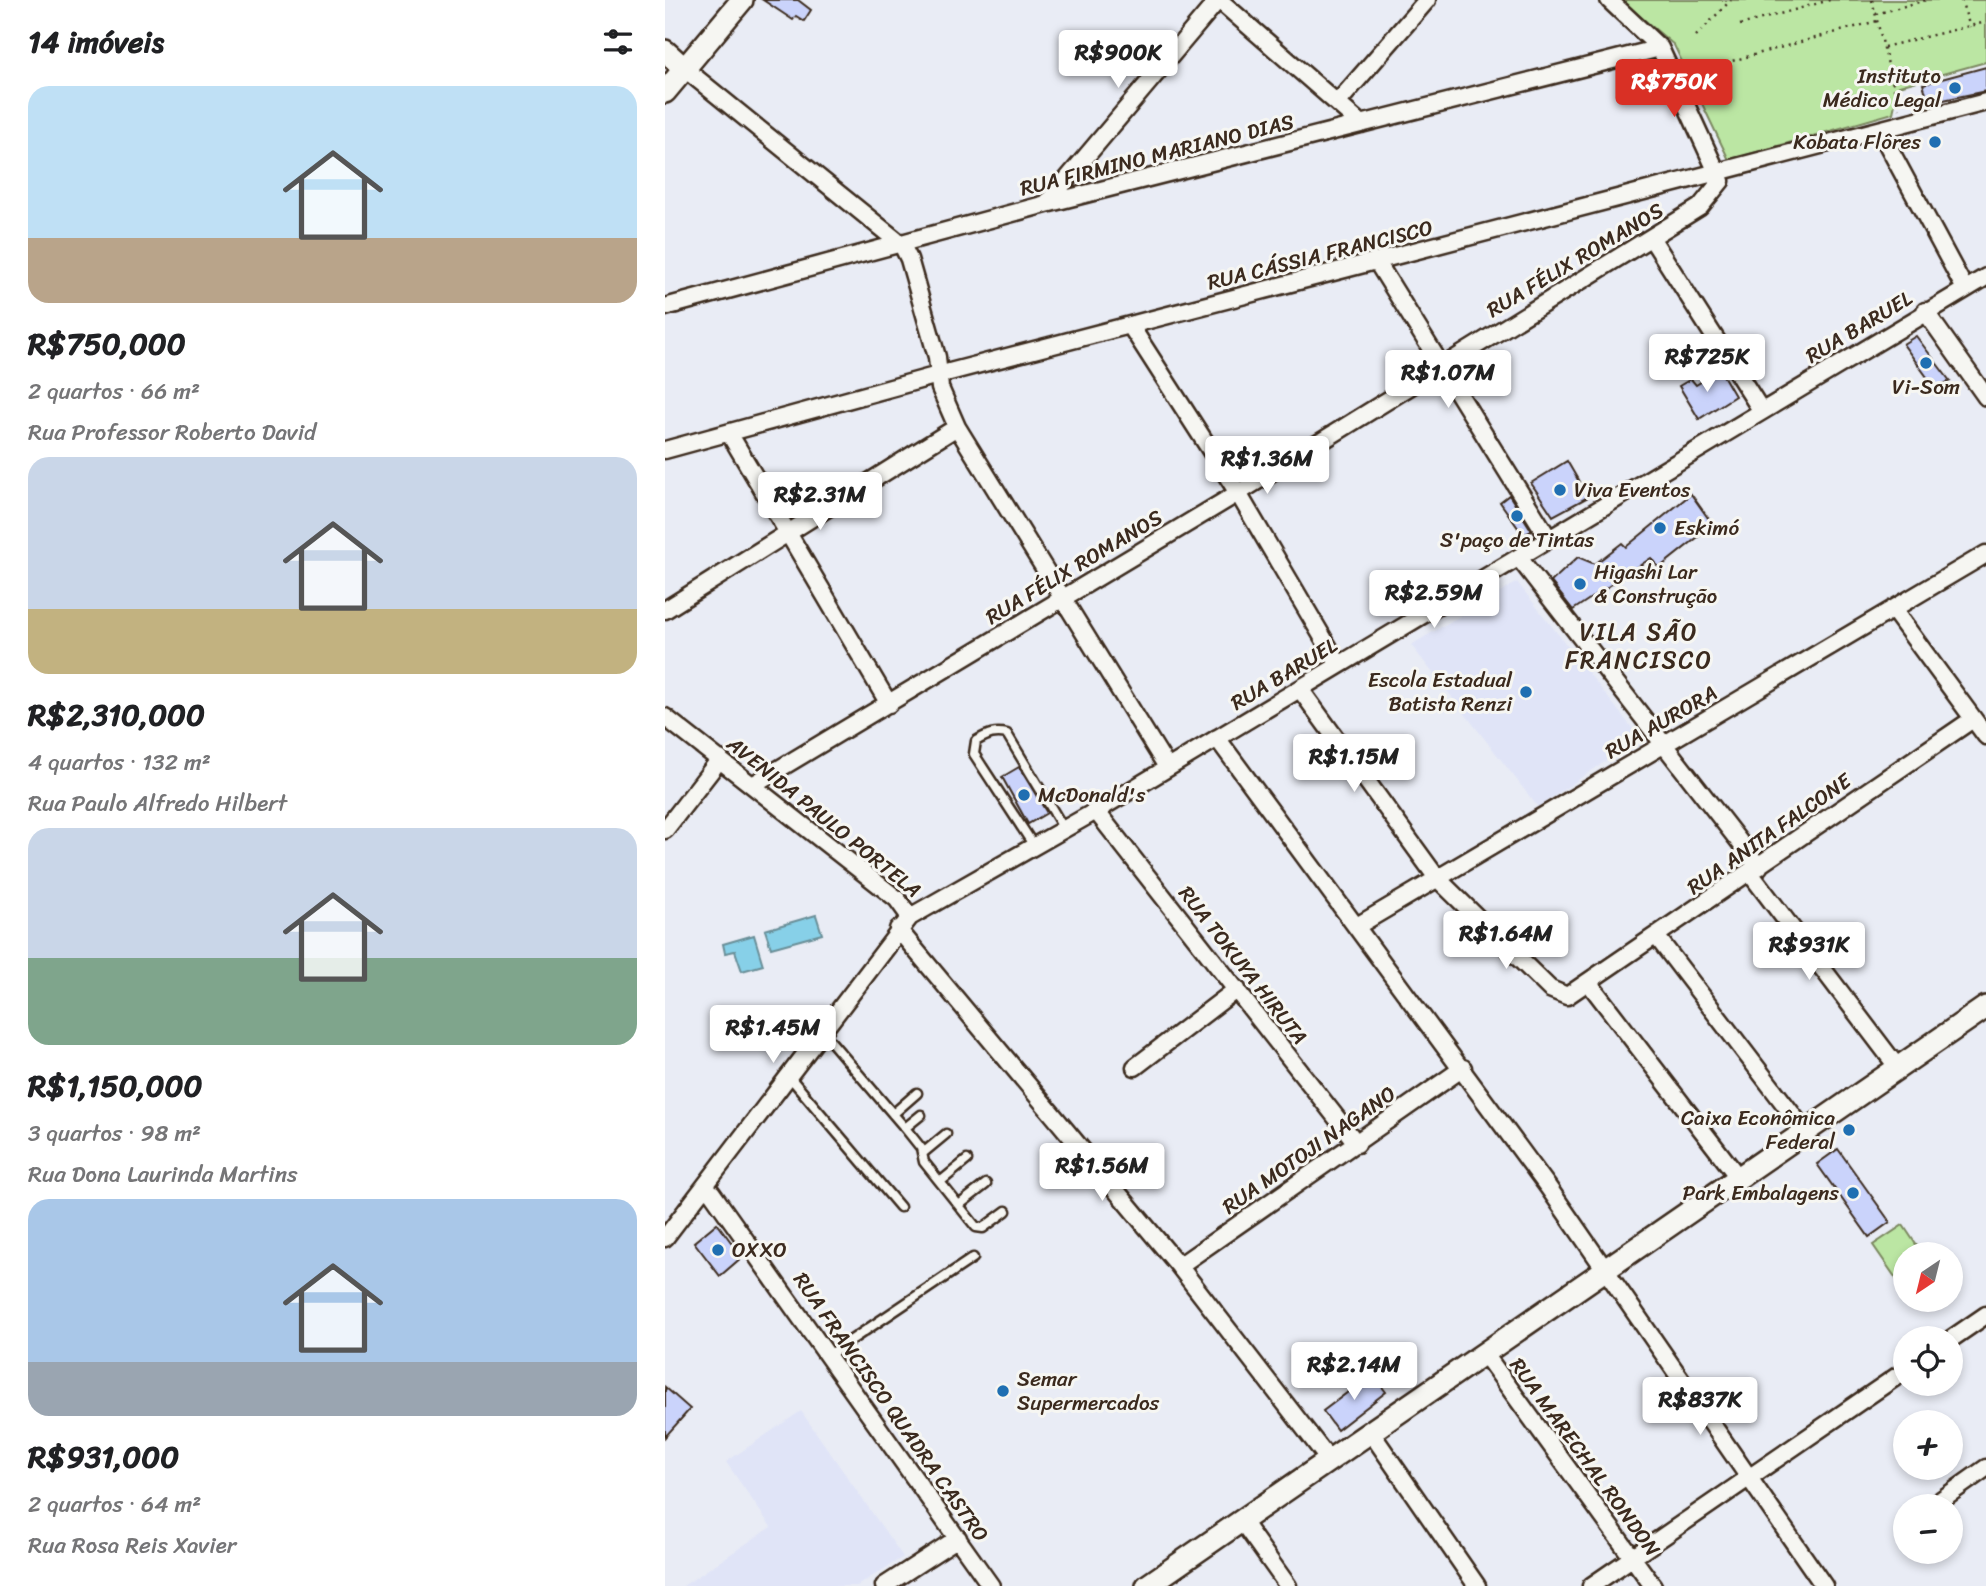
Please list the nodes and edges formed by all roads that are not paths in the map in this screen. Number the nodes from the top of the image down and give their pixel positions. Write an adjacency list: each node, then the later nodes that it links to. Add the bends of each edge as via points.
1 (742, 0): 7 (main road)
2 (1218, 0): 9 (street); 14 (street)
3 (1427, 0): 9 (street)
4 (1609, 0): 5 (street)
5 (1660, 48): 11 (street, RUA FIRMINO MARIANO DIAS); 13 (street)
6 (665, 51): 7 (main road)
7 (685, 69): 8 (main road); 16 (street)
8 (665, 92)
9 (1339, 102): 11 (street)
10 (1986, 102): 12 (street, RUA CÁSSIA FRANCISCO)
11 (1361, 124): 14 (street, RUA FIRMINO MARIANO DIAS)
12 (1881, 131): 13 (street, RUA CÁSSIA FRANCISCO); 19 (street)
13 (1718, 174): 15 (street, RUA FÉLIX ROMANOS, via 1721,181 1711,198); 17 (street, RUA CÁSSIA FRANCISCO)
14 (1046, 204): 16 (street, RUA FIRMINO MARIANO DIAS)
15 (1651, 240): 23 (street, RUA FÉLIX ROMANOS); 26 (street)
16 (902, 245): 20 (street, RUA FIRMINO MARIANO DIAS); 24 (street, via 937,357)
17 (1377, 262): 22 (street, RUA CÁSSIA FRANCISCO); 23 (street)
18 (1986, 277): 19 (street, RUA BARUEL)
19 (1965, 289): 21 (street, RUA BARUEL)
20 (665, 307)
21 (1925, 312): 25 (street); 26 (street, RUA BARUEL)
22 (1130, 325): 24 (street, RUA CÁSSIA FRANCISCO); 30 (street)
23 (1442, 365): 30 (street, RUA FÉLIX ROMANOS); 32 (street)
24 (938, 375): 27 (street); 28 (street, RUA CÁSSIA FRANCISCO)
25 (1986, 397)
26 (1761, 410): 32 (street, RUA BARUEL)
27 (957, 427): 31 (street); 35 (street)
28 (729, 433): 29 (street, RUA CÁSSIA FRANCISCO); 31 (street)
29 (665, 450)
30 (1238, 493): 35 (street, RUA FÉLIX ROMANOS); 38 (street)
31 (785, 532): 36 (street); 40 (street)
32 (1549, 539): 34 (street, RUA BARUEL)
33 (1986, 554): 37 (street, RUA AURORA)
34 (1520, 558): 38 (street, RUA BARUEL); 45 (street)
35 (1063, 598): 40 (street, RUA FÉLIX ROMANOS); 47 (street)
36 (665, 610)
37 (1894, 611): 42 (street); 45 (street, RUA AURORA)
38 (1339, 665): 39 (street, RUA BARUEL)
39 (1300, 690): 44 (street, RUA BARUEL); 54 (street)
40 (889, 704): 48 (street, RUA FÉLIX ROMANOS)
41 (665, 717): 46 (street, AVENIDA PAULO PORTELA)
42 (1973, 719): 43 (street); 53 (street, RUA ANITA FALCONE)
43 (1986, 736)
44 (1217, 738): 47 (street, RUA BARUEL); 56 (street)
45 (1662, 746): 53 (street); 54 (street, RUA AURORA)
46 (720, 759): 48 (street, AVENIDA PAULO PORTELA); 51 (street)
47 (1167, 766): 49 (street, RUA BARUEL)
48 (754, 784): 55 (street, AVENIDA PAULO PORTELA, via 897,899)
49 (1096, 811): 50 (street, RUA BARUEL); 60 (street, RUA TOKUYA HIRUTA)
50 (1064, 829): 52 (street, RUA BARUEL); 52 (lane, via 1007,734 987,735 977,741 974,754)
51 (665, 830)
52 (1034, 846): 55 (street, AVENIDA PAULO PORTELA)
53 (1755, 870): 58 (street, RUA ANITA FALCONE); 65 (street)
54 (1437, 878): 56 (street, RUA AURORA); 59 (street, RUA ANITA FALCONE, via 1550,989 1567,996)
55 (910, 917): 57 (street)
56 (1357, 926): 64 (street)
57 (898, 929): 62 (street); 85 (street)
58 (1657, 937): 59 (street, RUA ANITA FALCONE); 71 (street)
59 (1589, 984): 76 (street)
60 (1237, 989): 63 (street); 73 (street, RUA TOKUYA HIRUTA)
61 (1986, 1007): 65 (main road)
62 (821, 1030): 66 (street); 68 (lane)
63 (1135, 1067)
64 (1463, 1068): 73 (street, RUA MOTOJI NAGANO); 86 (street)
65 (1898, 1068): 71 (main road)
66 (788, 1076): 79 (street); 81 (lane)
67 (917, 1093): 68 (lane)
68 (893, 1114): 70 (lane)
69 (921, 1115): 70 (lane)
70 (905, 1128): 74 (lane)
71 (1805, 1131): 76 (main road)
72 (946, 1134): 74 (lane)
73 (1357, 1144): 85 (street, RUA MOTOJI NAGANO)
74 (923, 1153): 77 (lane, via 924,1162)
75 (967, 1160): 77 (lane)
76 (1738, 1177): 86 (main road)
77 (940, 1182): 80 (lane)
78 (986, 1184): 80 (lane)
79 (704, 1187): 83 (street); 90 (street, RUA FRANCISCO QUADRA CASTRO)
80 (959, 1205): 82 (lane, via 979,1229)
81 (900, 1207)
82 (1006, 1211)
83 (667, 1231)
84 (973, 1258): 90 (lane)
85 (1179, 1266): 93 (street)
86 (1605, 1269): 89 (main road); 95 (street)
87 (1985, 1317): 88 (street)
88 (1963, 1331)
89 (1484, 1353): 92 (main road); 99 (street, RUA MARECHAL RONDON)
90 (829, 1355): 98 (street, RUA FRANCISCO QUADRA CASTRO)
91 (1893, 1379): 95 (street)
92 (1370, 1431): 93 (main road); 104 (street)
93 (1329, 1460): 97 (main road)
94 (1986, 1468): 96 (street)
95 (1751, 1475): 99 (street); 107 (street)
96 (1949, 1494)
97 (1241, 1520): 102 (main road); 103 (street)
98 (958, 1538): 100 (street); 101 (street, RUA FRANCISCO QUADRA CASTRO)
99 (1632, 1557): 105 (street); 106 (street, RUA MARECHAL RONDON)
100 (884, 1586)
101 (991, 1586)
102 (1147, 1586)
103 (1288, 1586)
104 (1477, 1586)
105 (1591, 1586)
106 (1653, 1586)
107 (1824, 1586)

